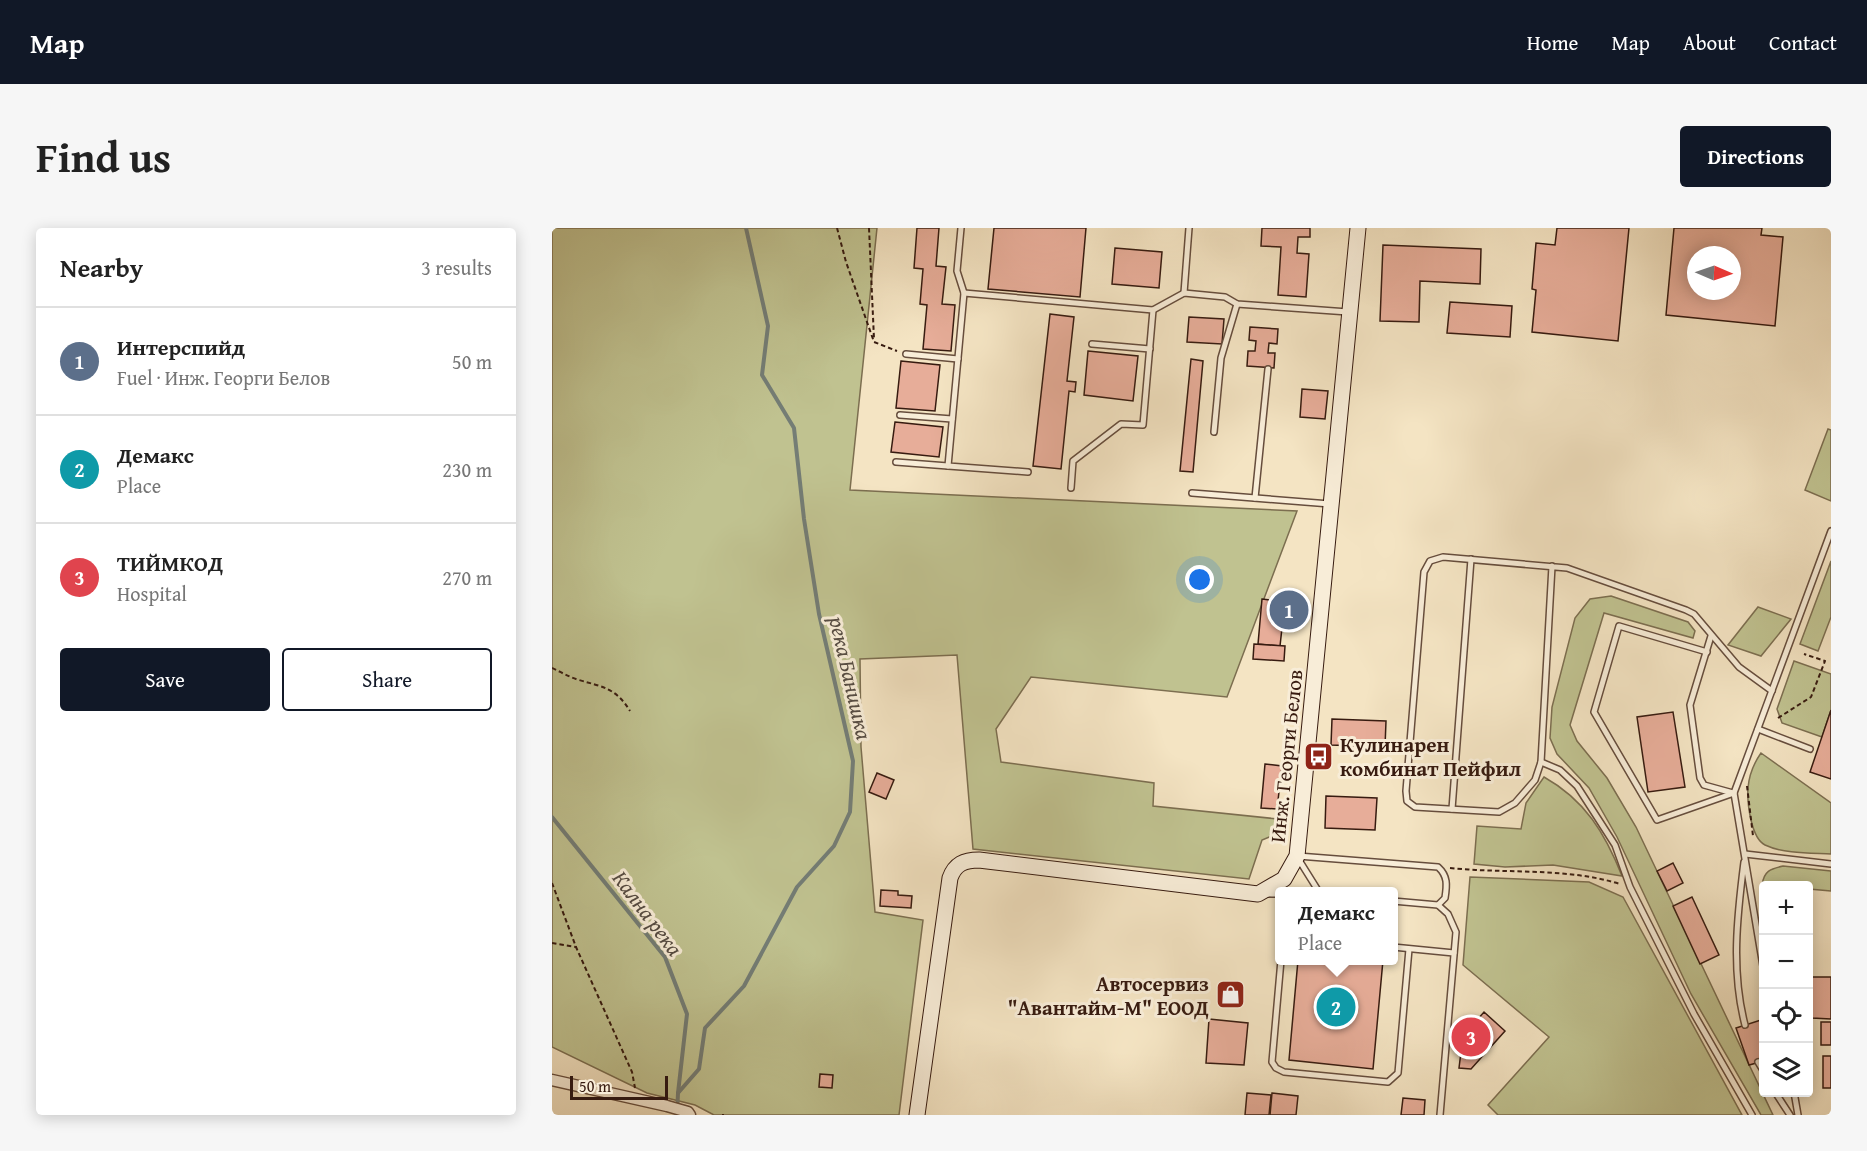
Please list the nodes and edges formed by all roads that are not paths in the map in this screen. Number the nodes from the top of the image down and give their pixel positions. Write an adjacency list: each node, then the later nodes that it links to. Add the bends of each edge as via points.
1 (961, 228): 4 (lane, via 957,271)
2 (1189, 228): 5 (lane)
3 (1358, 228): 8 (street, Инж. Георги Белов)
4 (964, 293): 7 (lane); 12 (lane)
5 (1184, 293): 6 (lane, via 1224,297); 7 (lane)
6 (1238, 304): 8 (lane); 16 (lane, via 1221,358)
7 (1154, 310): 10 (lane)
8 (1350, 312): 23 (street, Инж. Георги Белов)
9 (1092, 344): 10 (lane)
10 (1150, 349): 20 (lane, via 1143,425 1121,424 1073,461)
11 (906, 354): 12 (lane)
12 (958, 358): 15 (lane)
13 (1268, 369): 22 (lane)
14 (900, 415): 15 (lane)
15 (952, 419): 18 (lane)
16 (1214, 432)
17 (896, 462): 18 (lane)
18 (948, 466): 19 (lane)
19 (1028, 472)
20 (1071, 488)
21 (1192, 493): 22 (lane)
22 (1255, 498): 23 (lane)
23 (1332, 504): 36 (street, Инж. Георги Белов)
24 (1831, 531): 29 (lane)
25 (1471, 559): 26 (lane); 34 (lane); 34 (lane, via 1443,556 1430,561 1424,572 1406,791 1407,801 1415,807)
26 (1552, 566): 27 (lane, via 1686,610); 32 (lane)
27 (1711, 636): 28 (lane); 29 (lane, via 1739,667)
28 (1707, 652): 33 (lane, via 1690,705 1700,778 1704,785); 33 (lane, via 1619,626 1594,712 1657,820)
29 (1772, 690): 30 (lane)
30 (1758, 729): 31 (lane); 33 (lane)
31 (1810, 749)
32 (1541, 762): 34 (lane, via 1535,780 1515,803 1499,812); 55 (lane, via 1560,770 1577,786 1615,845 1630,886 1694,1014)
33 (1734, 794): 35 (lane)
34 (1452, 809)
35 (1745, 854): 37 (lane); 43 (lane); 48 (lane, via 1736,971)
36 (1297, 856): 38 (lane); 39 (street, Инж. Георги Белов, via 1284,879); 42 (lane, via 1438,867 1447,881 1445,898)
37 (1831, 864)
38 (1316, 887)
39 (1258, 894): 40 (lane); 53 (street, via 978,860 964,862 950,878)
40 (1275, 894)
41 (1398, 902): 42 (lane)
42 (1438, 905): 46 (lane, via 1448,914 1456,932)
43 (1759, 941)
44 (1398, 948): 45 (lane)
45 (1409, 949): 46 (lane); 47 (lane, via 1398,1073 1388,1082 1276,1068 1272,1062)
46 (1454, 953): 54 (lane)
47 (1281, 965)
48 (1745, 1025)
49 (552, 1080): 52 (street)
50 (1778, 1097): 56 (lane)
51 (1795, 1097): 57 (lane)
52 (689, 1114)
53 (917, 1115)
54 (1440, 1115)
55 (1752, 1115)
56 (1790, 1115)
57 (1798, 1115)

